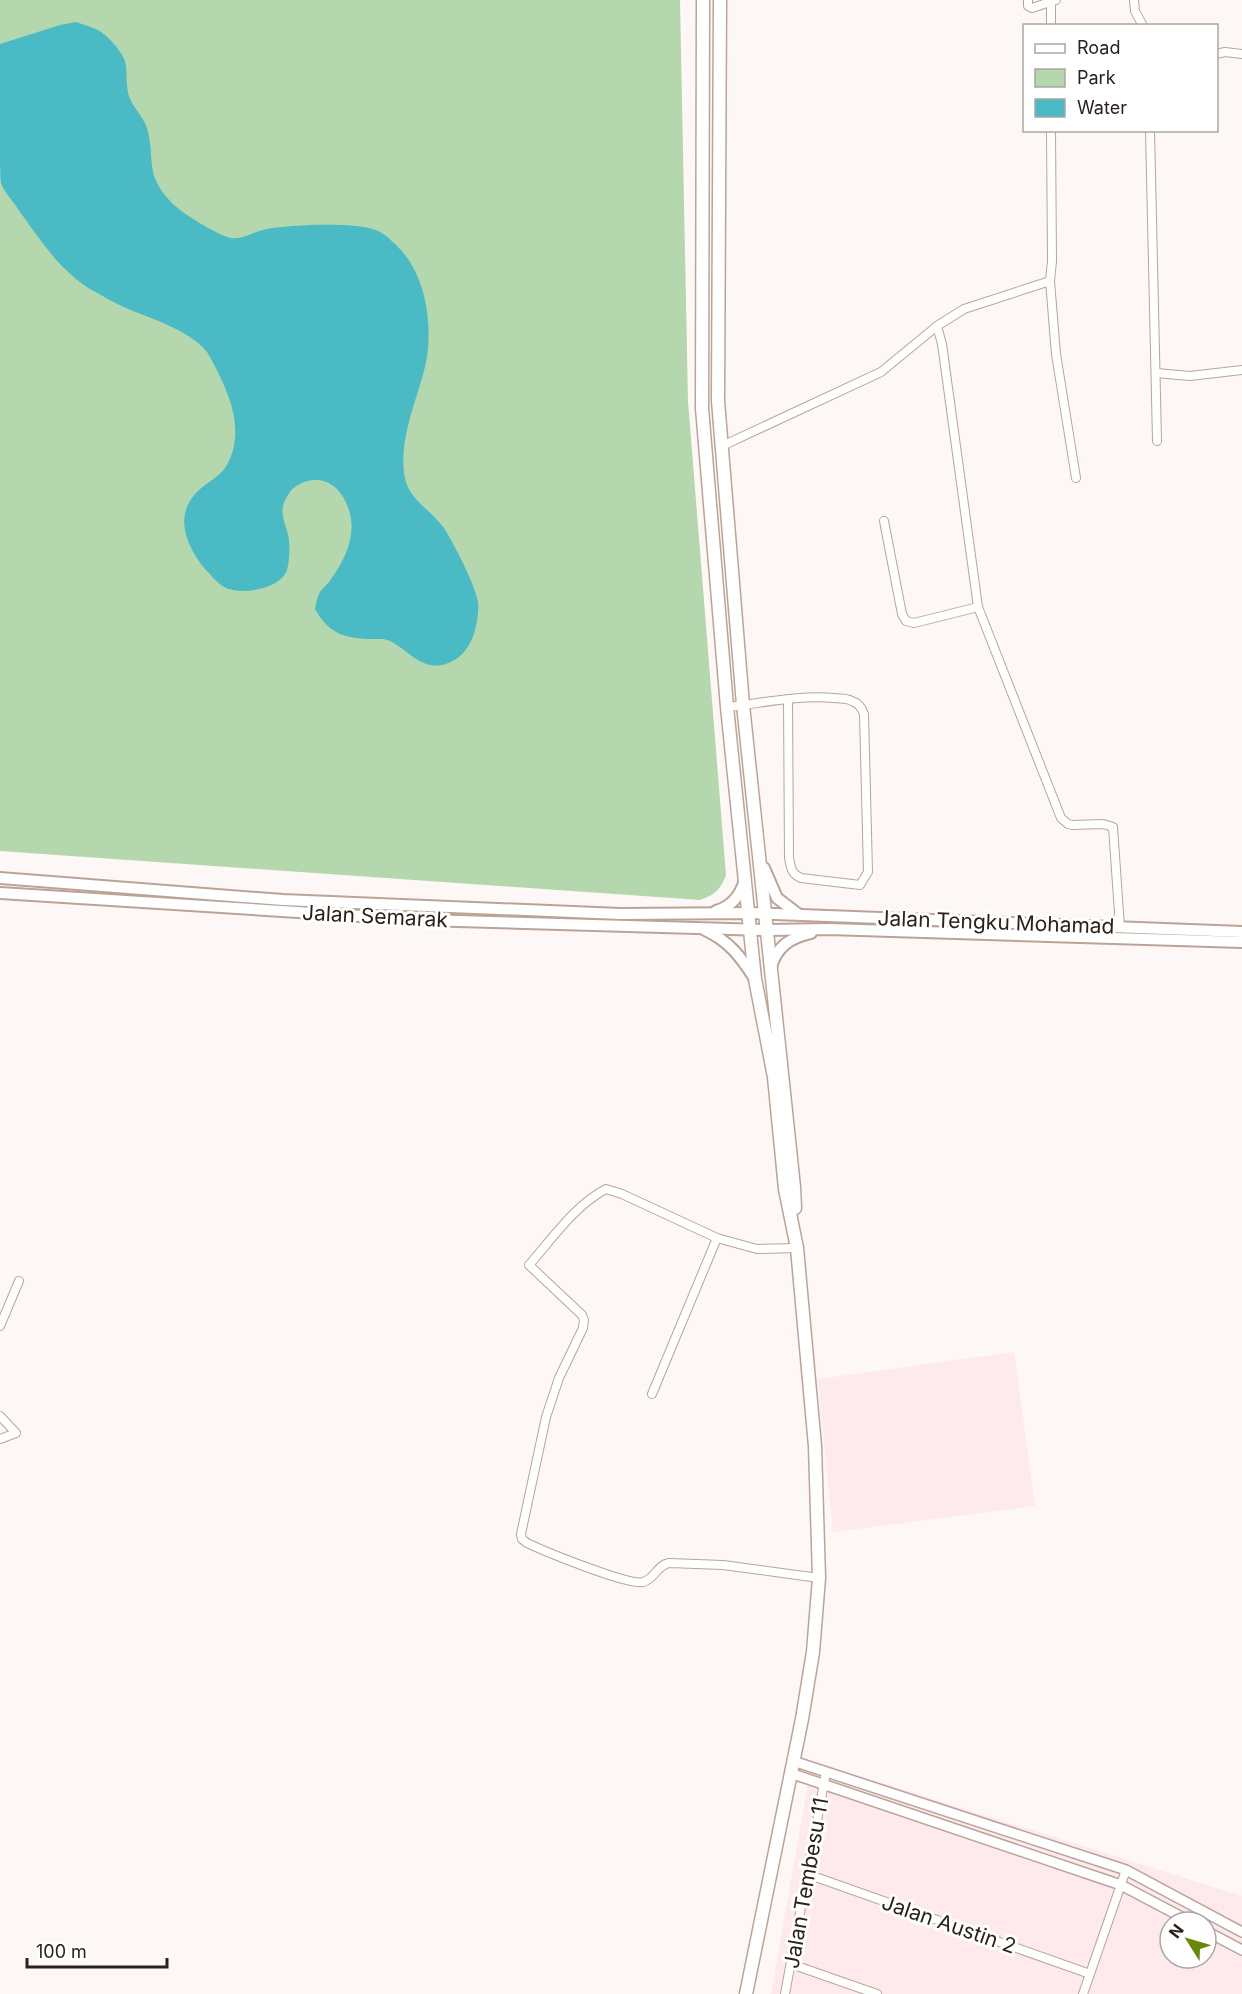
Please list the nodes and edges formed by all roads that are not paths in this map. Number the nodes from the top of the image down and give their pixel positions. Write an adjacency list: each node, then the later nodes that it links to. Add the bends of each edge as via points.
1 (703, 0): 23 (main road, via 702,408)
2 (720, 0): 17 (main road, via 718,401)
3 (1028, 0): 5 (street, via 1032,8)
4 (1134, 0): 7 (street)
5 (1054, 1): 6 (street)
6 (1051, 24)
7 (1142, 24)
8 (1218, 54): 9 (street)
9 (1242, 54)
10 (1051, 132): 12 (street)
11 (1150, 132): 15 (street)
12 (1050, 281): 13 (street, via 964,309); 18 (street, via 1056,354)
13 (937, 326): 17 (street, via 881,372); 20 (street)
14 (1242, 370): 15 (street, via 1190,376)
15 (1156, 373): 16 (street)
16 (1157, 441)
17 (722, 446): 22 (main road)
18 (1076, 478)
19 (884, 521): 20 (street, via 906,621 914,623)
20 (978, 607): 32 (street, via 1061,818 1072,825 1113,827)
21 (788, 699): 21 (street, via 791,870 801,878 860,885 868,872 862,708 849,700); 22 (street)
22 (743, 705): 23 (street); 24 (main road)
23 (727, 707): 26 (main road)
24 (760, 857): 30 (main road); 31 (main road, via 777,898)
25 (0, 878): 28 (main road, Jalan Semarak, via 282,900 620,914)
26 (746, 880): 28 (main road, via 735,900); 29 (main road)
27 (0, 893): 33 (main road, Jalan Semarak, via 423,920)
28 (710, 913): 29 (main road, Jalan Semarak)
29 (749, 913): 30 (main road, Jalan Tengku Mohamad); 34 (main road)
30 (766, 914): 31 (main road, Jalan Tengku Mohamad); 36 (main road)
31 (800, 915): 32 (main road, Jalan Tengku Mohamad)
32 (1120, 927): 37 (main road, Jalan Tengku Mohamad)
33 (702, 928): 34 (main road, Jalan Semarak); 40 (main road, via 731,946)
34 (751, 929): 36 (main road, Jalan Tengku Mohamad); 40 (main road)
35 (829, 929): 36 (main road, Jalan Tengku Mohamad); 38 (main road, Jalan Tengku Mohamad); 39 (main road, via 789,940 776,952)
36 (768, 930): 39 (main road)
37 (1242, 932)
38 (1242, 942)
39 (771, 968): 42 (main road, via 794,1187)
40 (754, 979): 42 (main road, via 774,1077 785,1189)
41 (717, 1238): 42 (street, via 757,1250); 45 (street); 48 (street, via 606,1189 579,1208 529,1265 584,1320 546,1417 522,1539 574,1563 639,1582 669,1563 723,1564)
42 (796, 1244): 48 (main road, via 815,1446)
43 (19, 1281): 44 (street)
44 (0, 1326)
45 (652, 1394)
46 (0, 1416): 47 (street, via 16,1433)
47 (0, 1439)
48 (819, 1578): 49 (main road, via 813,1652)
49 (791, 1767): 50 (street); 51 (street); 61 (main road)
50 (826, 1772): 51 (street, Jalan Tembesu 11); 52 (street)
51 (823, 1785): 53 (street, Jalan Tembesu 11); 54 (street)
52 (1126, 1870): 54 (street); 56 (street)
53 (807, 1874): 59 (street, Jalan Tembesu 11); 60 (street, Jalan Austin 2)
54 (1121, 1885): 55 (street); 60 (street)
55 (1168, 1910)
56 (1242, 1932)
57 (1218, 1937): 58 (street)
58 (1242, 1950)
59 (791, 1964): 62 (street, Jalan Tembesu 11); 63 (street)
60 (1090, 1974): 64 (street)
61 (746, 1994)
62 (785, 1994)
63 (877, 1994)
64 (1083, 1994)

